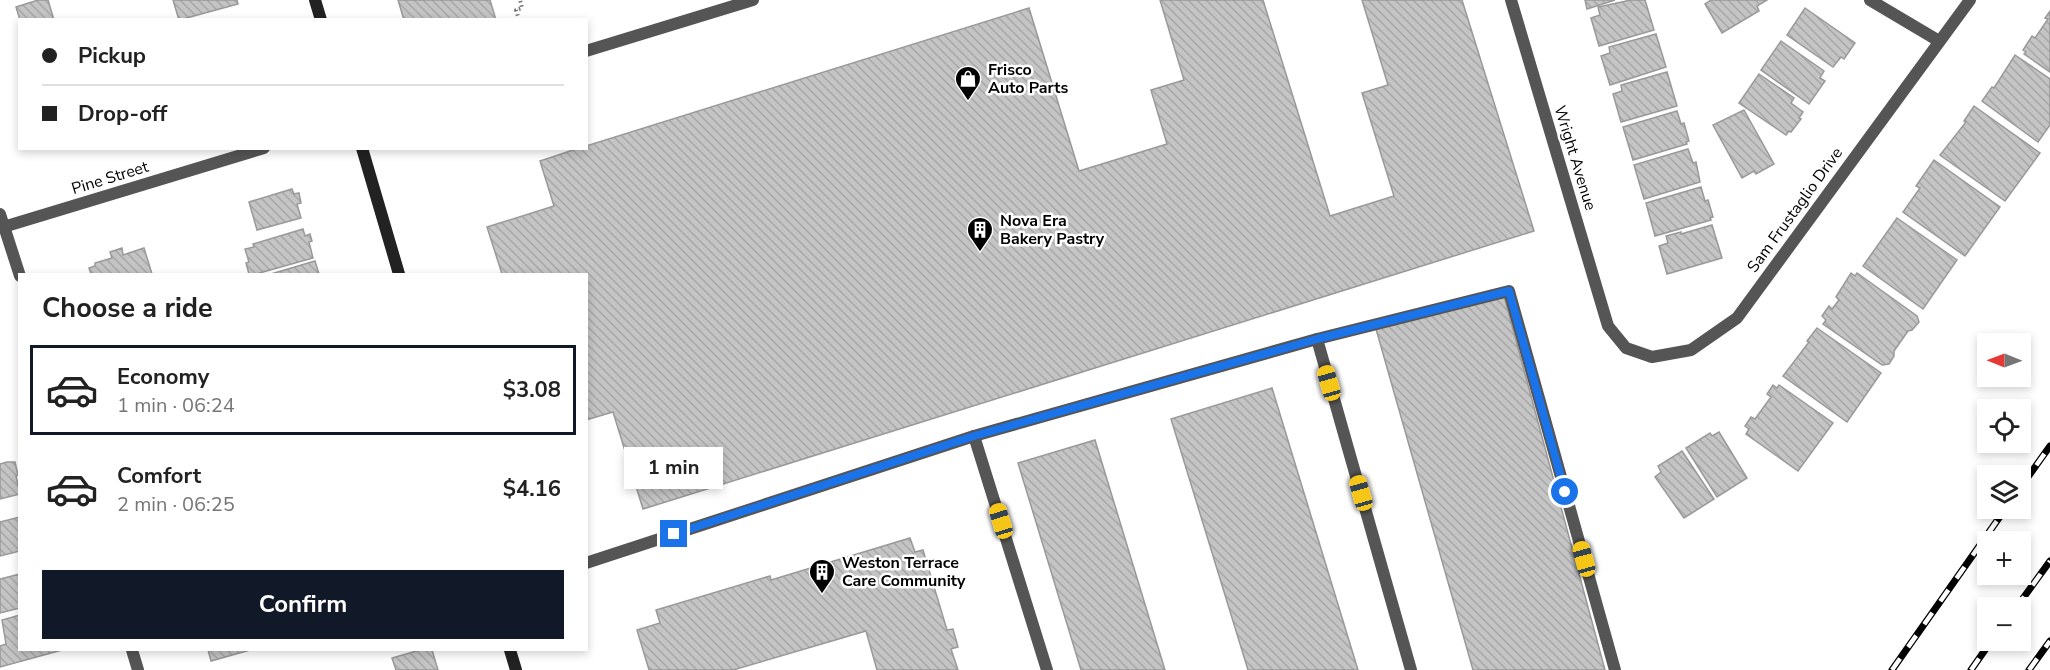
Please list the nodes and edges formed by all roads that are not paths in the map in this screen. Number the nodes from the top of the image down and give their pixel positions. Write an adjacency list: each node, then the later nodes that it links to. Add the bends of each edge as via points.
1 (315, 0): 6 (main road)
2 (753, 0): 8 (street)
3 (1511, 0): 15 (street, Wright Avenue)
4 (1870, 0): 7 (street)
5 (1970, 0): 7 (street, Sam Frustaglio Drive)
6 (320, 18)
7 (1939, 41): 15 (street, Sam Frustaglio Drive, via 1737,318 1691,350 1652,357 1626,348)
8 (588, 50)
9 (257, 150): 12 (street, Pine Street)
10 (363, 150): 14 (main road)
11 (0, 214): 12 (street)
12 (2, 228): 13 (street)
13 (19, 273)
14 (399, 273)
15 (1608, 326)
16 (1317, 339): 17 (street); 24 (street); 25 (street, via 1509,291)
17 (974, 436): 18 (street); 23 (street)
18 (588, 562)
19 (132, 651): 21 (street)
20 (510, 651): 22 (main road)
21 (138, 670)
22 (516, 670)
23 (1047, 670)
24 (1411, 670)
25 (1615, 670)

